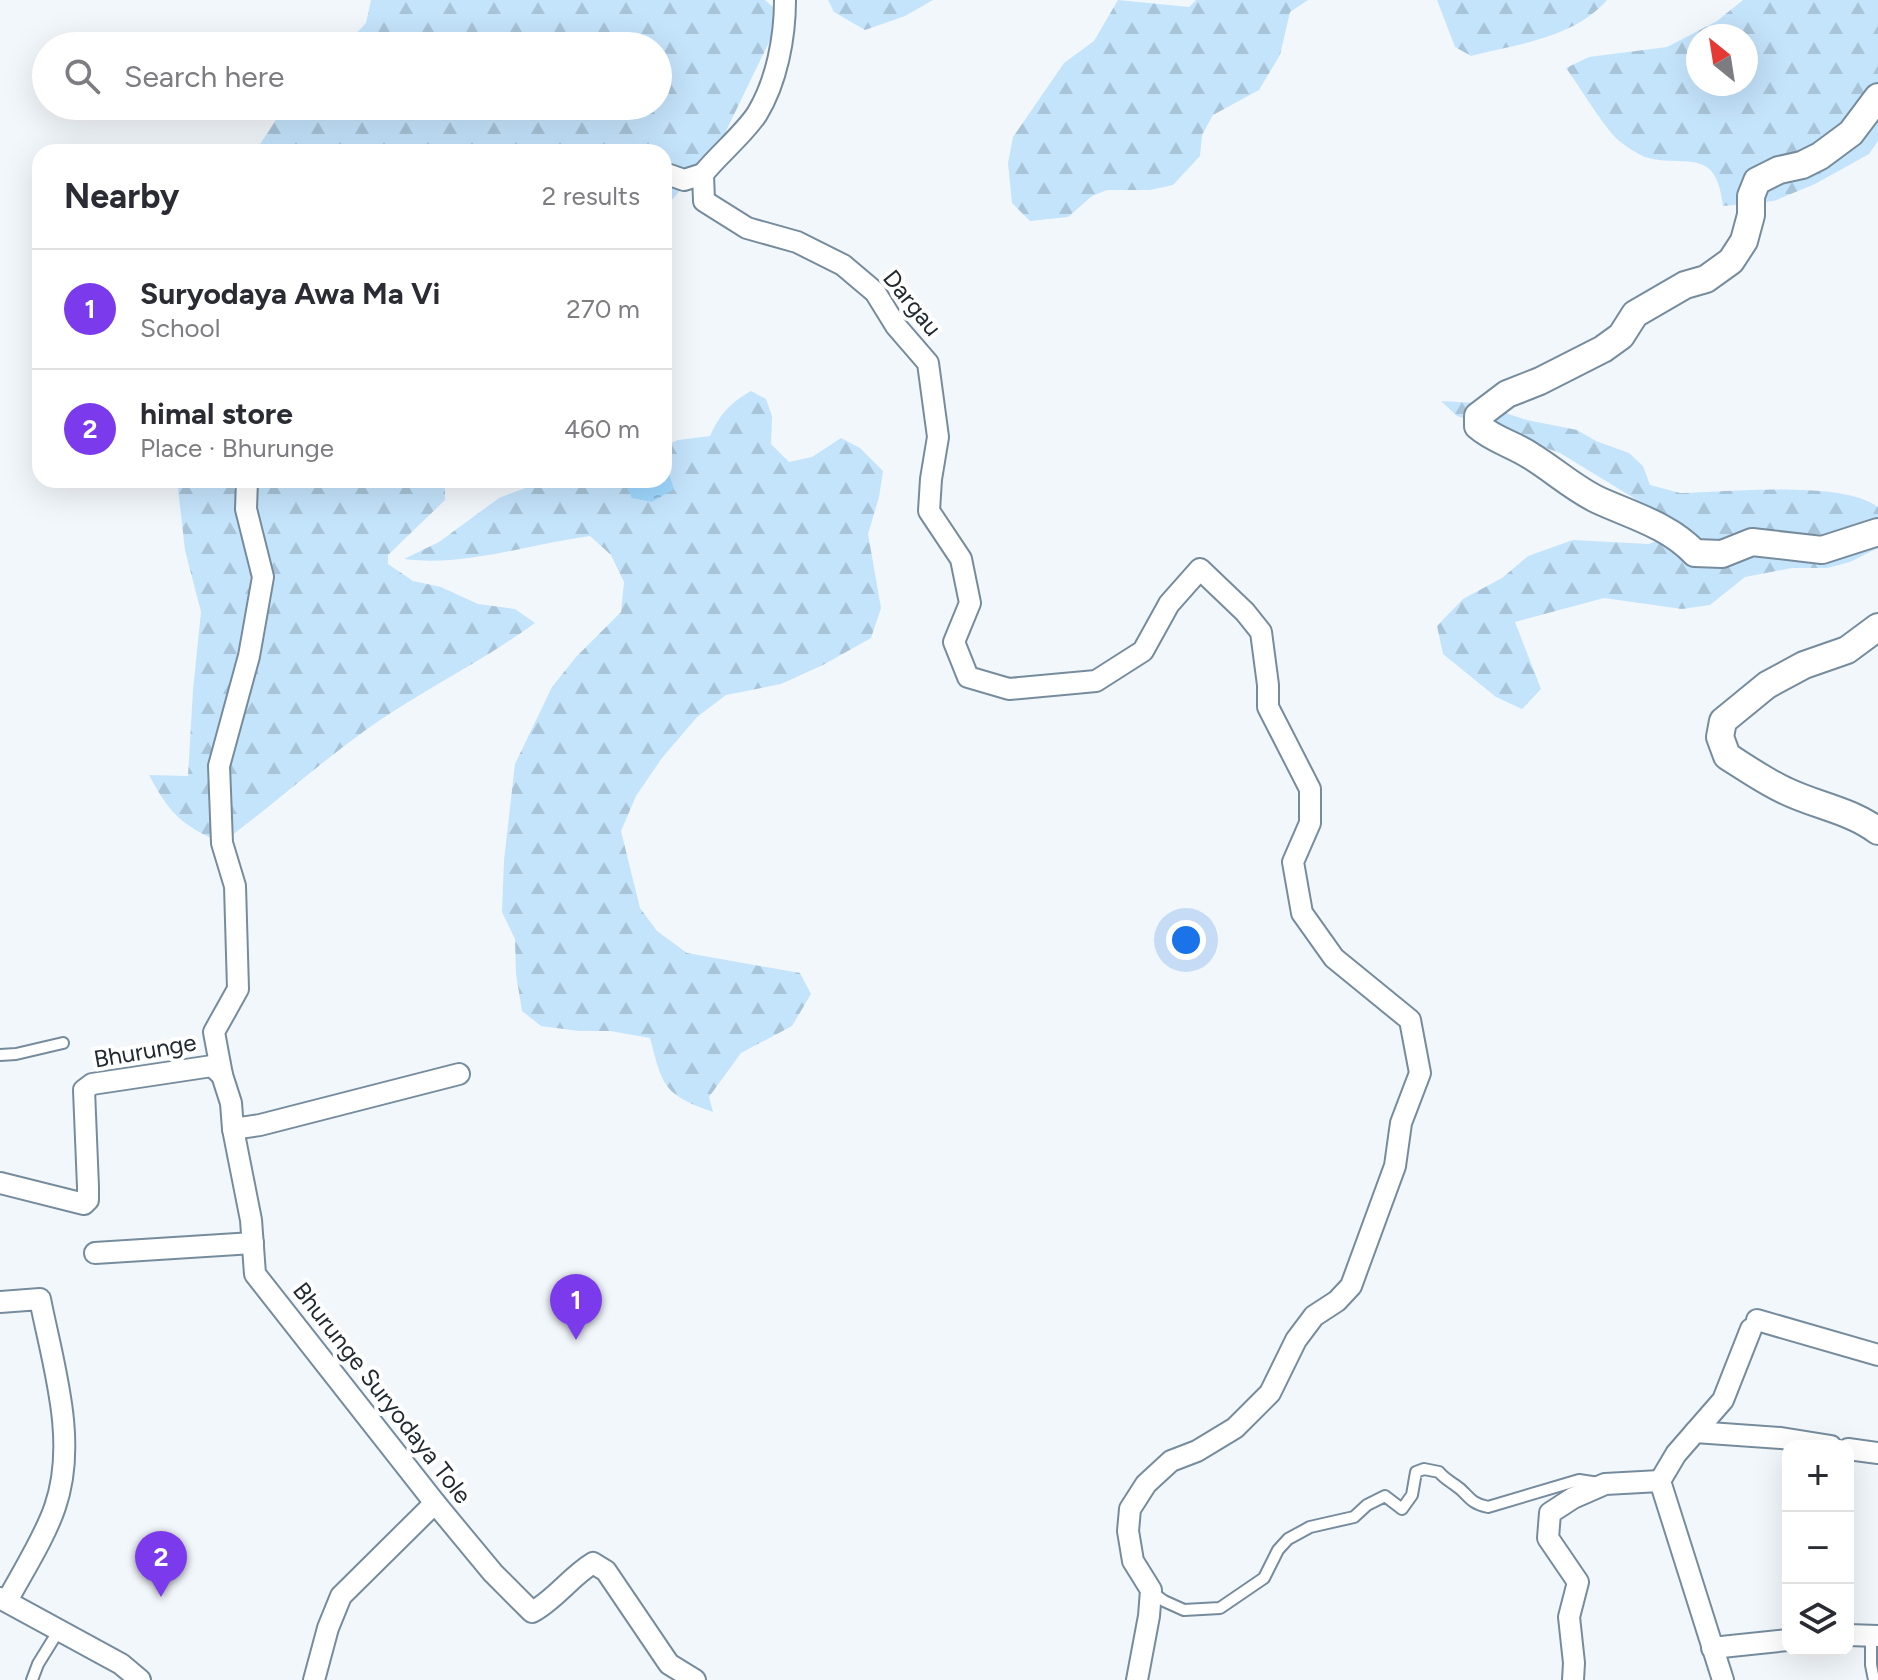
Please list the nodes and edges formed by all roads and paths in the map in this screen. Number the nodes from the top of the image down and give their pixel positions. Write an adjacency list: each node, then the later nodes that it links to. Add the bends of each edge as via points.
1 (785, 0): 3 (street, via 785,28 756,115)
2 (1878, 97): 6 (street, via 1851,133 1820,156 1757,181 1744,241 1731,261 1635,314 1621,336 1603,349 1507,394 1478,416 1478,426 1491,438 1519,448 1577,489 1657,524 1695,553 1722,554 1752,542 1822,550)
3 (703, 174): 4 (street, via 684,180); 26 (street, Dargau, via 704,201 715,209 747,228 797,242 843,265 875,292 928,363 938,437 929,511 961,559 970,603 954,642 968,677 1009,689 1096,681 1143,651 1169,604 1200,569 1245,612 1261,632 1268,707 1310,789 1310,823 1293,862 1302,913 1334,958 1410,1020 1420,1073 1401,1123 1395,1166 1351,1286 1314,1316 1270,1393 1235,1428 1171,1461 1146,1484 1130,1509 1128,1531 1133,1561)
4 (672, 176)
5 (247, 488): 12 (street, Bhurunge Suryodaya Tole, via 246,509 263,577 249,656 219,766 222,843 235,886 238,989 214,1032)
6 (1878, 532)
7 (1878, 627): 8 (street, via 1847,650 1767,685 1723,721 1720,737 1727,756 1748,769)
8 (1878, 831)
9 (63, 1043): 10 (lane)
10 (0, 1055)
11 (459, 1074): 13 (street)
12 (222, 1075): 13 (street, Bhurunge Suryodaya Tole); 14 (street, Bhurunge, via 212,1066 92,1084 84,1090 84,1204)
13 (233, 1129): 15 (street, Bhurunge Suryodaya Tole)
14 (0, 1183)
15 (253, 1243): 16 (street); 25 (street, Bhurunge Suryodaya Tole, via 255,1274)
16 (95, 1253)
17 (0, 1302): 27 (street, via 40,1299 64,1439 55,1507)
18 (1878, 1355): 19 (street, via 1754,1324 1723,1400)
19 (1695, 1432): 20 (street); 23 (street)
20 (1794, 1440)
21 (1854, 1450): 22 (street)
22 (1878, 1453)
23 (1660, 1481): 24 (street); 32 (street)
24 (1605, 1484): 26 (lane, via 1579,1480 1488,1507 1467,1499 1439,1472 1424,1469 1416,1472 1412,1495 1402,1509 1385,1496 1354,1517 1298,1533 1278,1550 1264,1578 1220,1608 1184,1610); 39 (street, via 1550,1513 1548,1538 1578,1582 1569,1617)
25 (435, 1503): 33 (street, Bhurunge Suryodaya Tole, via 532,1612 593,1563 606,1571); 36 (street, via 341,1596)
26 (1151, 1590): 38 (street)
27 (4, 1600): 28 (street)
28 (59, 1630): 34 (lane); 35 (street)
29 (1854, 1635): 30 (street)
30 (1875, 1636): 41 (lane)
31 (1782, 1641): 32 (street)
32 (1712, 1648): 40 (street)
33 (664, 1672): 37 (street)
34 (32, 1680)
35 (140, 1680)
36 (314, 1680)
37 (695, 1680)
38 (1137, 1680)
39 (1573, 1680)
40 (1723, 1680)
41 (1874, 1680)

